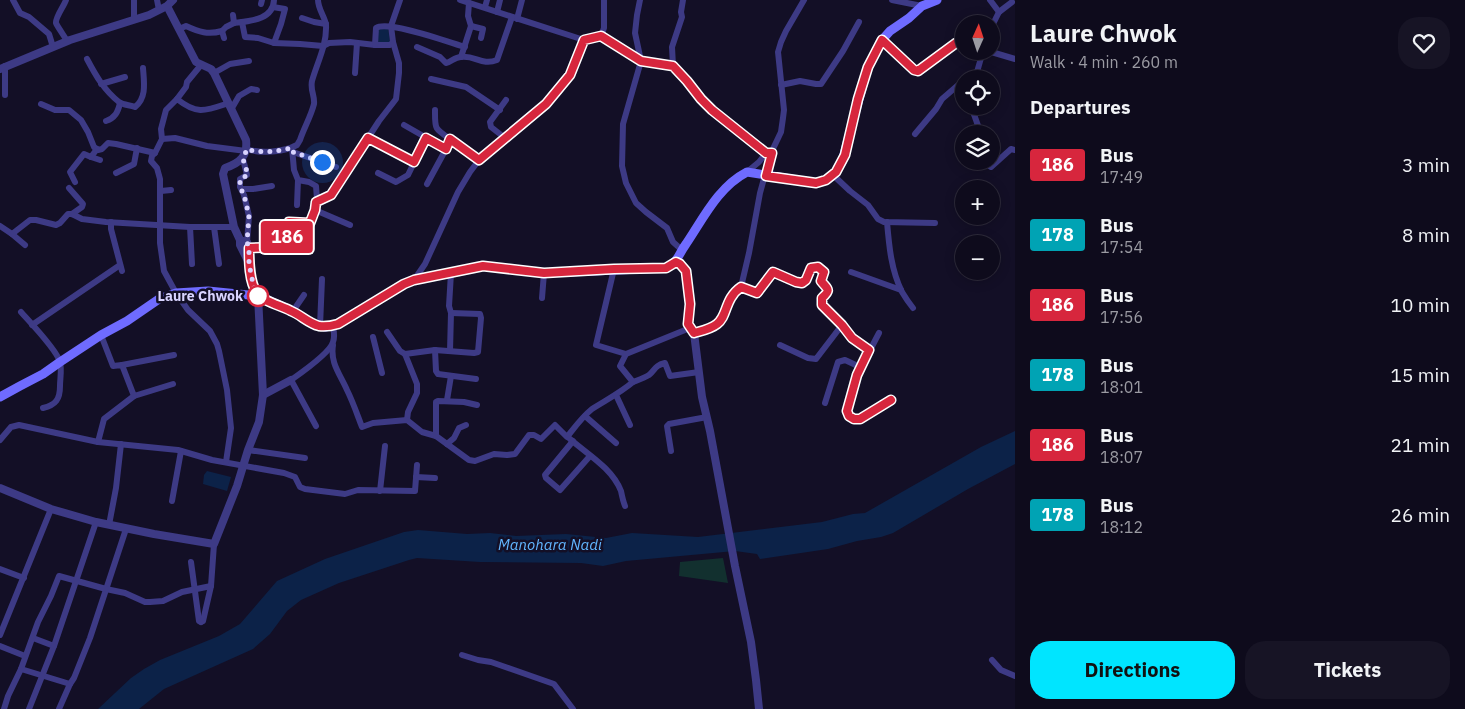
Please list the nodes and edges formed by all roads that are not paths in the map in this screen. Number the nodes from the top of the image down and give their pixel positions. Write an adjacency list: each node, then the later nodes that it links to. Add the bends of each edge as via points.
1 (13, 0): 52 (street, via 20,12 49,34)
2 (66, 0): 44 (street, via 56,23)
3 (134, 0): 32 (street)
4 (157, 0): 25 (street)
5 (281, 0): 19 (street)
6 (318, 0): 36 (street)
7 (400, 0): 37 (street)
8 (460, 0): 22 (street)
9 (487, 0): 24 (street)
10 (500, 0): 26 (street)
11 (522, 0): 31 (street)
12 (604, 0): 40 (street)
13 (640, 0): 59 (street, via 636,33)
14 (683, 0): 61 (street, via 682,17 672,47)
15 (804, 0): 69 (street, via 778,52)
16 (892, 0): 23 (street)
17 (937, 0): 23 (main road)
18 (990, 0): 27 (street)
19 (274, 2): 33 (street, via 268,14); 47 (street, via 285,9)
20 (1012, 2): 27 (street)
21 (170, 3): 25 (street); 39 (street)
22 (469, 3): 24 (street); 38 (street)
23 (922, 6): 43 (main road)
24 (485, 7): 26 (street)
25 (159, 10): 32 (street)
26 (497, 12): 31 (street)
27 (999, 12): 29 (street)
28 (233, 15): 35 (street)
29 (998, 15)
30 (302, 18): 36 (street)
31 (514, 18): 42 (street); 55 (street, via 497,60 490,63)
32 (134, 19): 44 (street)
33 (242, 22): 35 (street); 47 (street, via 245,37)
34 (859, 22): 69 (street, via 820,84 800,81)
35 (234, 23): 39 (street, via 226,27 223,34 202,33 186,26)
36 (326, 24): 50 (street)
37 (391, 26): 46 (street); 49 (street, via 376,28); 53 (street)
38 (471, 26): 41 (street, via 483,29); 53 (street)
39 (179, 29): 60 (street, via 192,58)
40 (601, 36): 42 (street); 59 (street)
41 (481, 38)
42 (584, 40): 86 (street, via 570,75 546,104)
43 (882, 40): 48 (street, via 918,71); 106 (main road, via 868,67 842,162)
44 (67, 41): 52 (street)
45 (358, 42): 49 (street); 50 (street); 65 (street)
46 (393, 42): 49 (street); 84 (street, via 399,63 396,99)
47 (274, 43): 50 (street)
48 (955, 44)
49 (375, 45)
50 (324, 46): 92 (street, via 311,86 314,99 310,115)
51 (417, 46): 55 (street, via 446,63)
52 (53, 47): 62 (street)
53 (464, 47): 55 (street)
54 (1000, 55): 57 (street)
55 (461, 57)
56 (87, 59): 68 (street)
57 (1015, 59)
58 (249, 61): 64 (street, via 230,64)
59 (641, 61): 61 (street); 132 (street, via 623,124 622,166 636,203 667,228 673,242)
60 (201, 65): 64 (street); 73 (street)
61 (673, 66): 95 (street, via 712,110)
62 (3, 68): 72 (street)
63 (144, 68): 75 (street, via 143,97 139,104 135,107)
64 (214, 73): 77 (street)
65 (355, 73)
66 (125, 77): 68 (street)
67 (431, 78): 79 (street, via 466,87)
68 (101, 84): 75 (street)
69 (781, 85): 95 (street, via 781,132)
70 (955, 88): 82 (street, via 942,99)
71 (257, 90): 77 (street, via 242,93)
72 (5, 95)
73 (177, 99): 77 (street, via 192,110); 83 (street, via 166,110)
74 (506, 100): 79 (street)
75 (120, 103): 80 (street, via 112,118)
76 (41, 104): 89 (street, via 55,110 69,110 81,120)
77 (230, 106): 91 (street, via 246,140)
78 (435, 110): 87 (street, via 435,127)
79 (500, 110): 86 (street, via 490,122)
80 (106, 120)
81 (404, 125): 85 (street)
82 (915, 134)
83 (162, 138): 91 (street); 94 (street)
84 (368, 138): 101 (street); 116 (street, via 331,195)
85 (426, 138): 90 (street); 101 (street)
86 (505, 138): 100 (street)
87 (450, 139): 90 (street); 100 (street)
88 (137, 148): 89 (street, via 108,143); 94 (street); 105 (street, via 134,164)
89 (97, 149): 96 (street)
90 (446, 149): 110 (street)
91 (246, 150): 92 (street); 97 (street)
92 (292, 150): 102 (street, via 300,156); 108 (street)
93 (1015, 150): 98 (street, via 1011,149)
94 (155, 153): 114 (street, via 151,161 157,168)
95 (769, 153): 103 (street); 107 (street)
96 (91, 157): 99 (street); 109 (street, via 84,154 70,172)
97 (243, 159): 113 (street, via 248,175 240,179); 128 (street, via 225,168 223,174)
98 (1000, 159)
99 (100, 160)
100 (479, 160): 142 (street, via 464,181 426,264)
101 (414, 162): 104 (street, via 408,175 396,182)
102 (336, 167)
103 (747, 172): 107 (main road); 132 (main road, via 722,191)
104 (378, 173)
105 (116, 174)
106 (833, 175): 107 (main road, via 816,183); 121 (street, via 868,205 878,219)
107 (766, 176): 143 (street)
108 (298, 180): 116 (street, via 316,186); 117 (street)
109 (75, 182)
110 (427, 184)
111 (272, 186): 113 (street)
112 (69, 188): 119 (street, via 83,204)
113 (242, 189): 130 (street, via 249,216)
114 (161, 190): 115 (street); 125 (street)
115 (171, 190)
116 (316, 202): 118 (street)
117 (297, 205)
118 (315, 210): 123 (street); 130 (street, via 310,223 289,222 282,247)
119 (72, 214): 120 (street, via 82,219); 129 (street, via 56,225 30,220)
120 (111, 222): 125 (street); 153 (street, via 121,268)
121 (887, 222): 122 (street); 144 (street, via 889,246)
122 (935, 223)
123 (350, 225)
124 (0, 226): 129 (street)
125 (161, 226): 127 (street); 145 (street, via 164,271)
126 (214, 226): 127 (street); 128 (street); 135 (street)
127 (190, 227): 134 (street)
128 (234, 227): 130 (street)
129 (12, 234): 131 (street)
130 (246, 243): 136 (street); 136 (street, via 240,245)
131 (24, 246)
132 (682, 250): 133 (main road)
133 (676, 262): 137 (main road, via 666,268); 157 (street, via 686,271 690,304 688,324)
134 (192, 264)
135 (219, 264)
136 (249, 264): 147 (street)
137 (614, 269): 140 (main road); 168 (street, via 596,346)
138 (851, 272): 144 (street)
139 (451, 273): 140 (main road, via 483,266); 142 (main road); 152 (street)
140 (544, 273): 148 (street)
141 (322, 279): 155 (street)
142 (414, 280): 156 (main road)
143 (741, 287): 154 (street, via 757,293 773,272 802,283 811,268 818,267 824,272 821,281 828,290 822,298 822,305); 157 (street, via 731,296 717,325)
144 (901, 290): 149 (street)
145 (176, 293): 147 (main road, via 208,291); 160 (main road, via 160,299); 208 (street, via 218,344 232,428)
146 (304, 295): 150 (street)
147 (258, 296): 150 (main road); 180 (street)
148 (542, 298)
149 (913, 308)
150 (293, 311): 155 (main road)
151 (21, 312): 153 (street)
152 (451, 313): 166 (street); 166 (street, via 476,313 481,318 478,352)
153 (32, 325): 170 (street)
154 (842, 325): 163 (street, via 816,359); 165 (street, via 852,338)
155 (320, 326): 156 (main road)
156 (333, 326): 162 (street)
157 (692, 331): 168 (street); 174 (street)
158 (387, 332): 167 (street)
159 (879, 333): 165 (street)
160 (101, 335): 170 (main road); 171 (street, via 113,366)
161 (373, 337): 173 (street)
162 (333, 344): 177 (street); 191 (street, via 336,368 362,427)
163 (780, 345)
164 (436, 350): 166 (street); 167 (street); 175 (street, via 436,371)
165 (869, 350): 172 (street)
166 (450, 351)
167 (405, 354): 191 (street, via 417,384)
168 (626, 354): 178 (street, via 620,366)
169 (174, 355): 171 (street)
170 (60, 362): 183 (main road); 188 (street, via 60,391 56,402)
171 (122, 365): 182 (street)
172 (860, 367): 185 (street, via 847,411 849,416 860,419); 186 (street, via 845,360 838,362)
173 (382, 372)
174 (699, 372): 178 (street, via 670,376 665,363); 190 (street)
175 (451, 376): 176 (street); 184 (street)
176 (476, 379)
177 (291, 380): 180 (street); 194 (street)
178 (633, 382): 181 (street)
179 (173, 384): 182 (street)
180 (262, 395): 203 (street, via 260,422)
181 (616, 395): 189 (street); 193 (street)
182 (134, 396): 198 (street, via 104,418)
183 (0, 398)
184 (447, 400): 187 (street); 195 (street, via 438,400 435,404)
185 (891, 400)
186 (825, 403)
187 (477, 405)
188 (44, 408)
189 (585, 416): 196 (street); 199 (street)
190 (707, 417): 205 (street, via 667,426); 244 (street, via 751,642)
191 (407, 420): 195 (street, via 422,432)
192 (466, 425): 201 (street, via 459,428)
193 (630, 425)
194 (316, 426)
195 (436, 436): 201 (street)
196 (570, 439): 201 (street, via 554,425 541,439 529,435 515,454 494,454 476,461 468,460); 206 (street); 206 (street, via 545,475 560,490)
197 (0, 440): 198 (street, via 11,427 18,425)
198 (98, 442): 200 (street)
199 (616, 443)
200 (121, 444): 204 (street); 219 (street)
201 (448, 444)
202 (386, 446): 214 (street)
203 (248, 450): 207 (street); 210 (street)
204 (181, 451): 208 (street); 215 (street)
205 (671, 451)
206 (590, 456): 216 (street, via 612,476)
207 (305, 458)
208 (226, 462): 210 (street)
209 (417, 465): 211 (street)
210 (244, 466): 214 (street, via 284,472 295,477 300,487 305,489 345,494 358,490); 221 (street)
211 (416, 477): 212 (street); 214 (street, via 415,491)
212 (435, 478)
213 (0, 488): 217 (street)
214 (380, 491)
215 (172, 501)
216 (625, 506)
217 (51, 509): 218 (street); 224 (street)
218 (96, 522): 219 (street); 225 (street)
219 (109, 525): 220 (street)
220 (126, 529): 221 (street); 228 (street)
221 (214, 544): 226 (street)
222 (191, 562): 227 (street)
223 (0, 569): 224 (street)
224 (24, 578): 229 (street)
225 (77, 580): 228 (street); 230 (street, via 59,576); 232 (street)
226 (211, 586): 227 (street); 227 (street, via 203,621 200,622)
227 (194, 588): 228 (street, via 158,602 145,602)
228 (106, 589): 239 (street)
229 (0, 635)
230 (33, 638): 232 (street); 234 (street)
231 (0, 646): 234 (street)
232 (54, 646): 237 (street)
233 (462, 655): 243 (street, via 554,684)
234 (25, 656): 236 (street)
235 (992, 660): 238 (street, via 1001,670)
236 (20, 669): 237 (street); 240 (street)
237 (42, 676): 239 (street); 241 (street)
238 (1015, 676)
239 (70, 684): 242 (street)
240 (4, 709)
241 (29, 709)
242 (59, 709)
243 (572, 709)
244 (759, 709)

